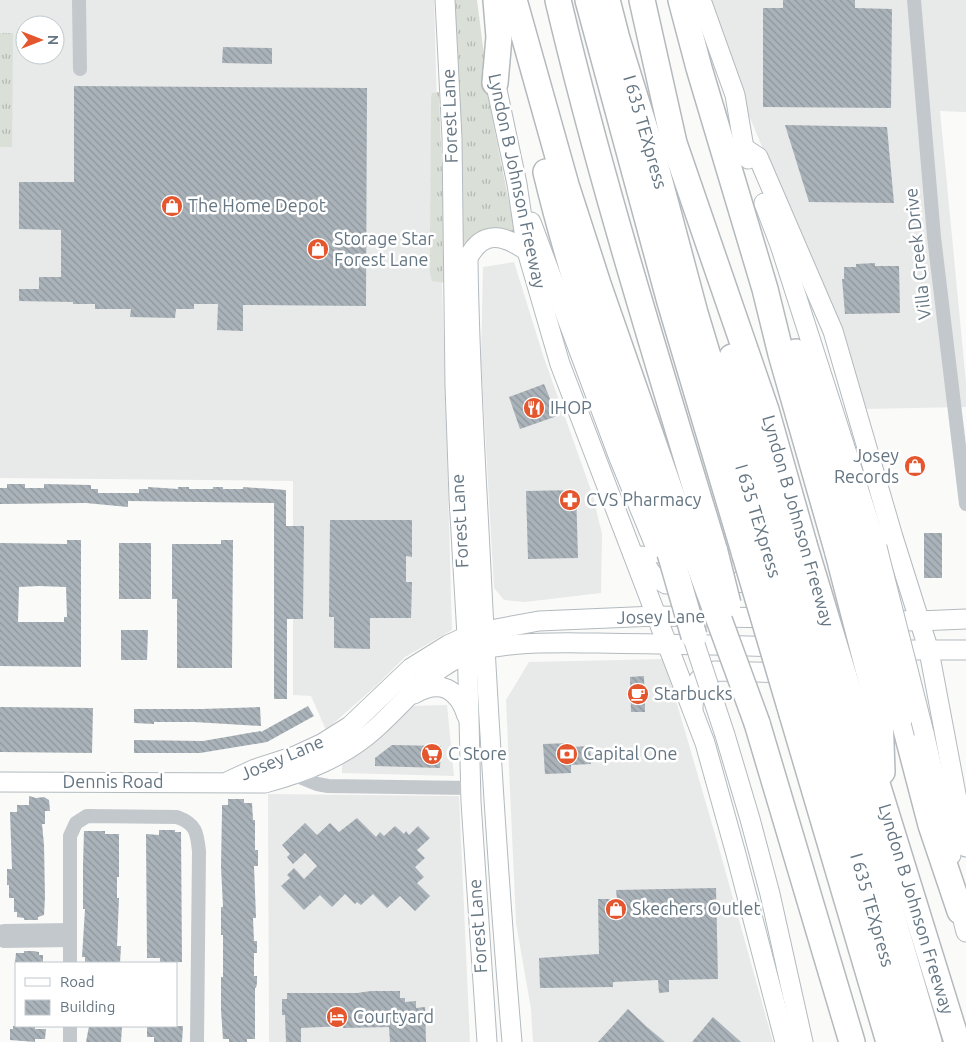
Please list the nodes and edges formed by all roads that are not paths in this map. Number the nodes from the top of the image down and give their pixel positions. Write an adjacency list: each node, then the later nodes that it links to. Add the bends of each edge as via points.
1 (79, 0): 14 (street)
2 (445, 0): 19 (main road, Forest Lane)
3 (484, 0): 15 (main road, Lyndon B Johnson Freeway)
4 (496, 0): 15 (highway, via 499,38)
5 (559, 0): 20 (highway, via 580,47); 24 (highway, via 635,287)
6 (588, 0): 20 (highway, I 635 TEXpress)
7 (607, 0): 16 (highway, I 635 TEXpress)
8 (633, 0): 16 (highway)
9 (642, 0): 40 (highway, bridge, via 674,143 743,401 794,543)
10 (681, 0): 23 (highway, via 765,289 796,352)
11 (701, 0): 23 (main road, via 735,95 744,148 780,245)
12 (914, 0): 21 (street, Villa Creek Drive, via 934,237)
13 (516, 8): 24 (highway, via 566,185 674,502)
14 (80, 68)
15 (495, 83): 17 (main road, Lyndon B Johnson Freeway)
16 (652, 152): 40 (highway, I 635 TEXpress, bridge, via 695,313)
17 (517, 184): 18 (main road, Lyndon B Johnson Freeway); 24 (main road, via 619,458)
18 (527, 251): 19 (main road, via 506,238 480,242 468,258); 22 (main road, Lyndon B Johnson Freeway, via 560,364)
19 (461, 288): 25 (main road, Forest Lane); 31 (main road, Forest Lane, via 457,461)
20 (670, 302): 40 (highway, I 635 TEXpress, bridge)
21 (966, 504)
22 (622, 527): 23 (main road, via 636,542 648,569 666,584 880,580 892,575 897,561); 26 (main road, Lyndon B Johnson Freeway)
23 (867, 547): 28 (main road); 39 (highway, bridge); 52 (main road, bridge, via 924,733)
24 (684, 552): 30 (highway, bridge); 68 (highway, bridge, via 757,723)
25 (482, 589): 29 (main road, via 490,608 511,620); 31 (main road, Forest Lane)
26 (656, 616): 28 (main road, Josey Lane); 29 (main road, Josey Lane); 32 (main road, Lyndon B Johnson Freeway)
27 (966, 619): 28 (main road, Josey Lane)
28 (919, 621): 35 (main road)
29 (524, 623): 31 (main road, Josey Lane)
30 (694, 636): 57 (main road, bridge, via 750,819)
31 (476, 642): 33 (main road, Josey Lane); 36 (main road, Josey Lane); 38 (main road, Forest Lane); 41 (main road, Forest Lane); 42 (main road, Josey Lane, via 439,649 411,668 358,719)
32 (667, 644): 33 (main road, Josey Lane); 35 (main road, Josey Lane); 37 (main road, Lyndon B Johnson Freeway)
33 (523, 645): 38 (main road, via 499,663)
34 (966, 650): 35 (main road, Josey Lane)
35 (929, 651): 43 (main road)
36 (402, 701): 41 (main road, via 424,689 446,688 457,696); 42 (main road, Josey Lane, via 376,729)
37 (693, 709): 43 (main road, via 696,684 705,673 715,671 905,676 919,684 927,698 936,733); 65 (main road, Lyndon B Johnson Freeway, via 736,854)
38 (489, 712): 49 (main road, Forest Lane)
39 (891, 714): 48 (highway); 52 (highway)
40 (824, 715): 48 (highway, Lyndon B Johnson Freeway); 69 (highway, I 635 TEXpress); 70 (highway, I 635 TEXpress); 71 (highway)
41 (468, 721): 47 (main road, Forest Lane)
42 (344, 740): 44 (main road, Josey Lane, via 329,760); 46 (main road, Josey Lane, via 323,743)
43 (949, 754): 51 (main road)
44 (295, 775): 46 (main road, Josey Lane, via 265,784); 47 (street, via 328,786)
45 (0, 782): 46 (main road, Dennis Road)
46 (226, 783)
47 (470, 788): 50 (main road, Forest Lane)
48 (884, 804): 72 (highway, Lyndon B Johnson Freeway)
49 (497, 842): 50 (main road); 58 (main road, Forest Lane)
50 (473, 843): 59 (main road, Forest Lane)
51 (966, 847)
52 (963, 922)
53 (0, 932): 54 (street)
54 (70, 935): 55 (street); 56 (street); 62 (street, via 70,836 79,820 87,816 177,817 187,820 198,836)
55 (0, 939)
56 (70, 962)
57 (792, 988): 66 (main road); 67 (main road)
58 (509, 1005): 59 (main road); 64 (main road, Forest Lane)
59 (484, 1006): 63 (main road, Forest Lane)
60 (70, 1027): 61 (street)
61 (70, 1042)
62 (197, 1042)
63 (487, 1042)
64 (512, 1042)
65 (785, 1042)
66 (804, 1042)
67 (811, 1042)
68 (852, 1042)
69 (889, 1042)
70 (910, 1042)
71 (929, 1042)
72 (958, 1042)

